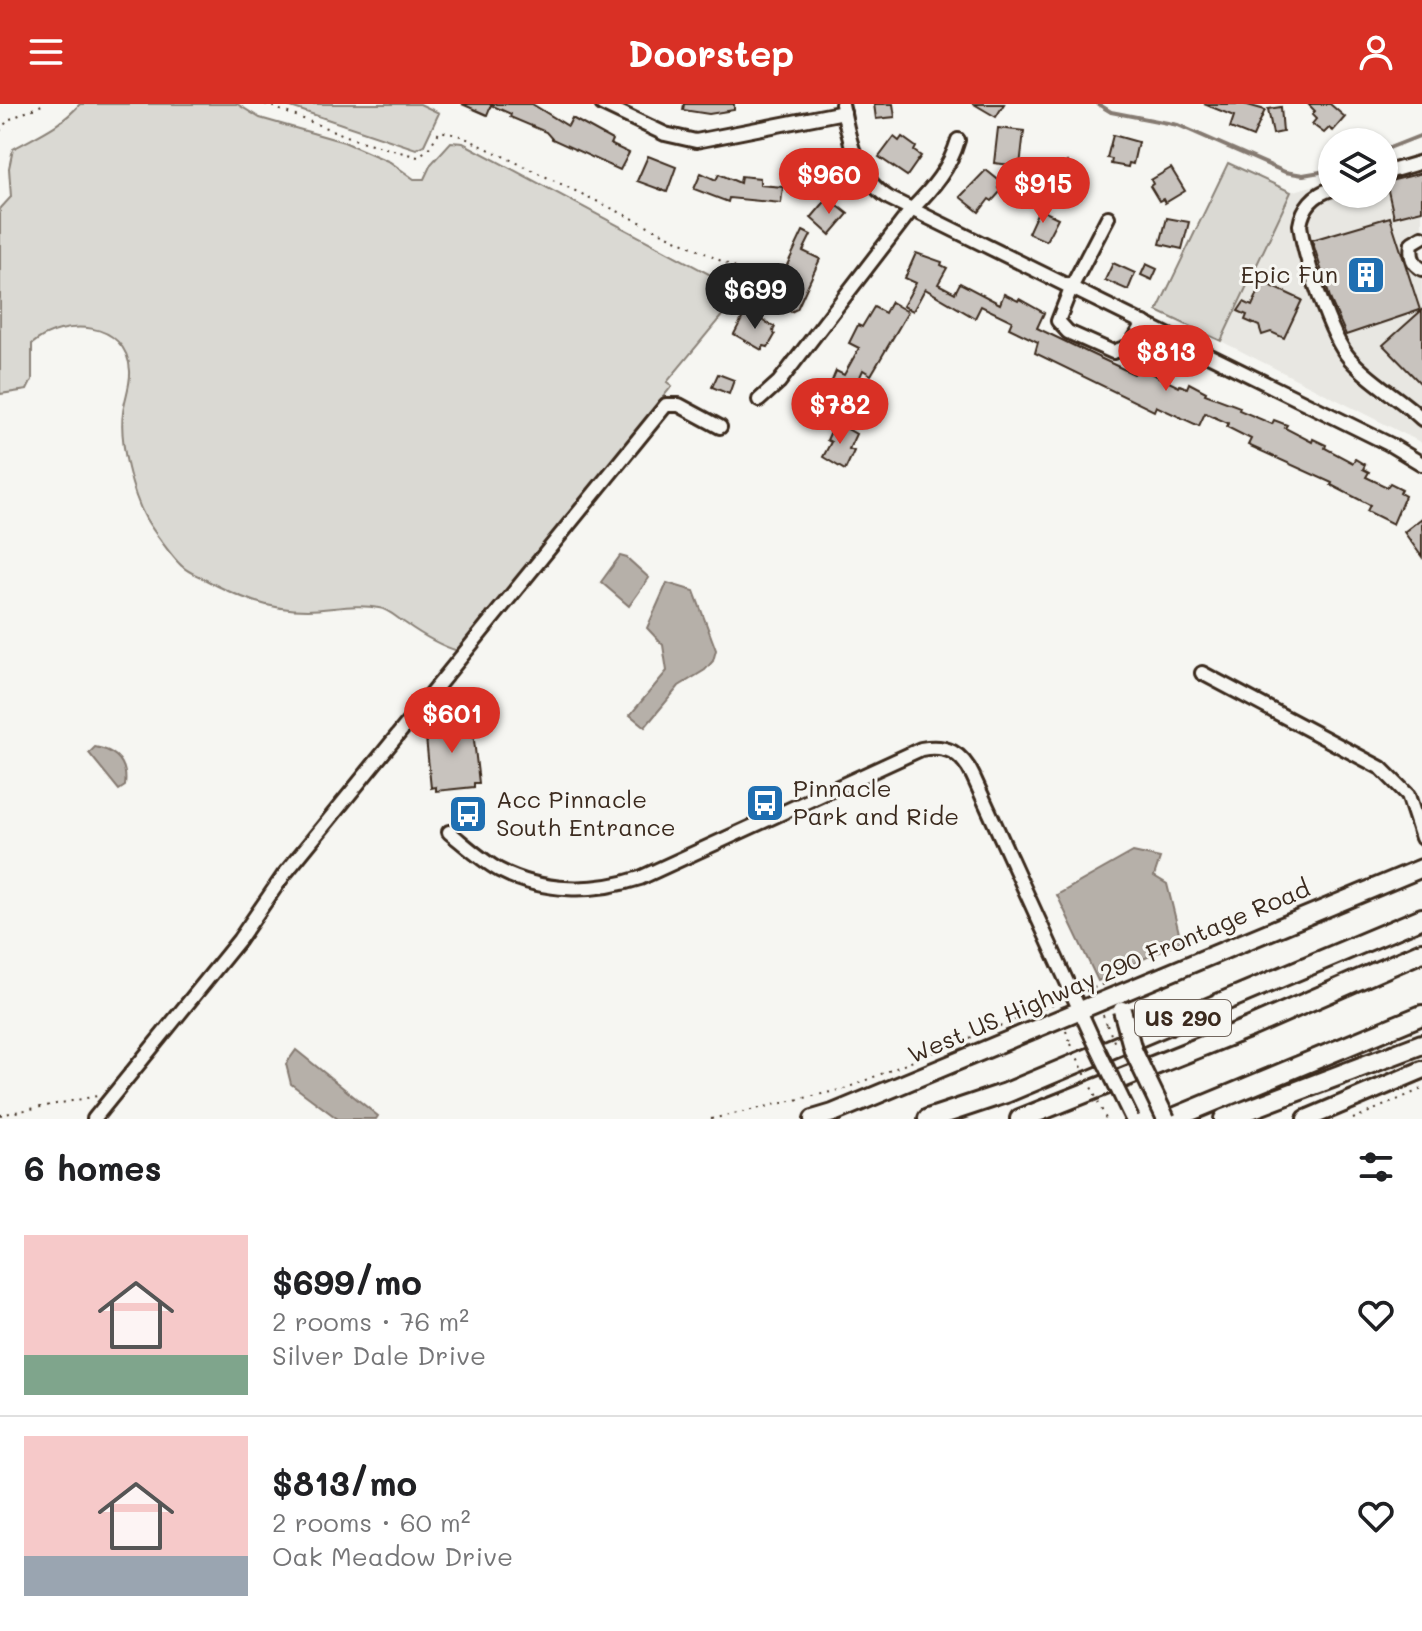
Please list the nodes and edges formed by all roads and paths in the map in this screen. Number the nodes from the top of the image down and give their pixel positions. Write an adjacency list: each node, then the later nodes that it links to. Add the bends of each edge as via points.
1 (44, 104): 5 (path, via 8,120)
2 (265, 104): 14 (path, via 418,157 440,131 461,136)
3 (602, 104): 4 (street, via 665,134 696,141)
4 (843, 108): 10 (street, via 864,176 883,194)
5 (0, 131)
6 (958, 140): 10 (street, via 948,165)
7 (1422, 162): 8 (street)
8 (1398, 169)
9 (1318, 196): 18 (street, via 1300,225 1332,329 1349,358)
10 (912, 209): 15 (street); 17 (street, via 779,382)
11 (1108, 217): 15 (street)
12 (1422, 237): 13 (street, via 1412,243 1411,254)
13 (1422, 269)
14 (740, 270)
15 (1071, 288): 16 (street); 16 (street, via 1058,317 1068,332 1117,352 1130,346)
16 (1144, 323): 20 (street)
17 (759, 400)
18 (1422, 419)
19 (720, 427): 36 (street, via 679,405 666,405 283,876 239,940)
20 (1422, 464)
21 (1202, 673): 23 (street, via 1381,768 1408,795)
22 (449, 832): 29 (street, via 517,878 563,888 610,886 651,873 921,749 948,749 960,755 973,776)
23 (1422, 838)
24 (1422, 868): 27 (main road, West US Highway 290 Frontage Road)
25 (1422, 918): 38 (highway, US 290, via 1006,1093)
26 (1422, 952): 42 (highway, US 290)
27 (1136, 987): 29 (main road, West US Highway 290 Frontage Road); 45 (main road, bridge, via 1122,1010 1133,1050)
28 (1054, 1004): 40 (path, via 844,1089)
29 (1080, 1010): 41 (main road, West US Highway 290 Frontage Road); 44 (street, bridge)
30 (1422, 1015): 33 (highway)
31 (1071, 1044): 43 (path, bridge)
32 (1422, 1044): 47 (highway)
33 (1318, 1057): 45 (highway); 46 (highway)
34 (1422, 1070): 48 (main road)
35 (1422, 1089): 49 (path)
36 (114, 1094): 37 (path); 39 (street)
37 (0, 1115)
38 (936, 1117)
39 (94, 1119)
40 (711, 1119)
41 (813, 1119)
42 (1020, 1119)
43 (1106, 1119)
44 (1132, 1119)
45 (1168, 1119)
46 (1207, 1119)
47 (1224, 1119)
48 (1306, 1119)
49 (1353, 1119)

